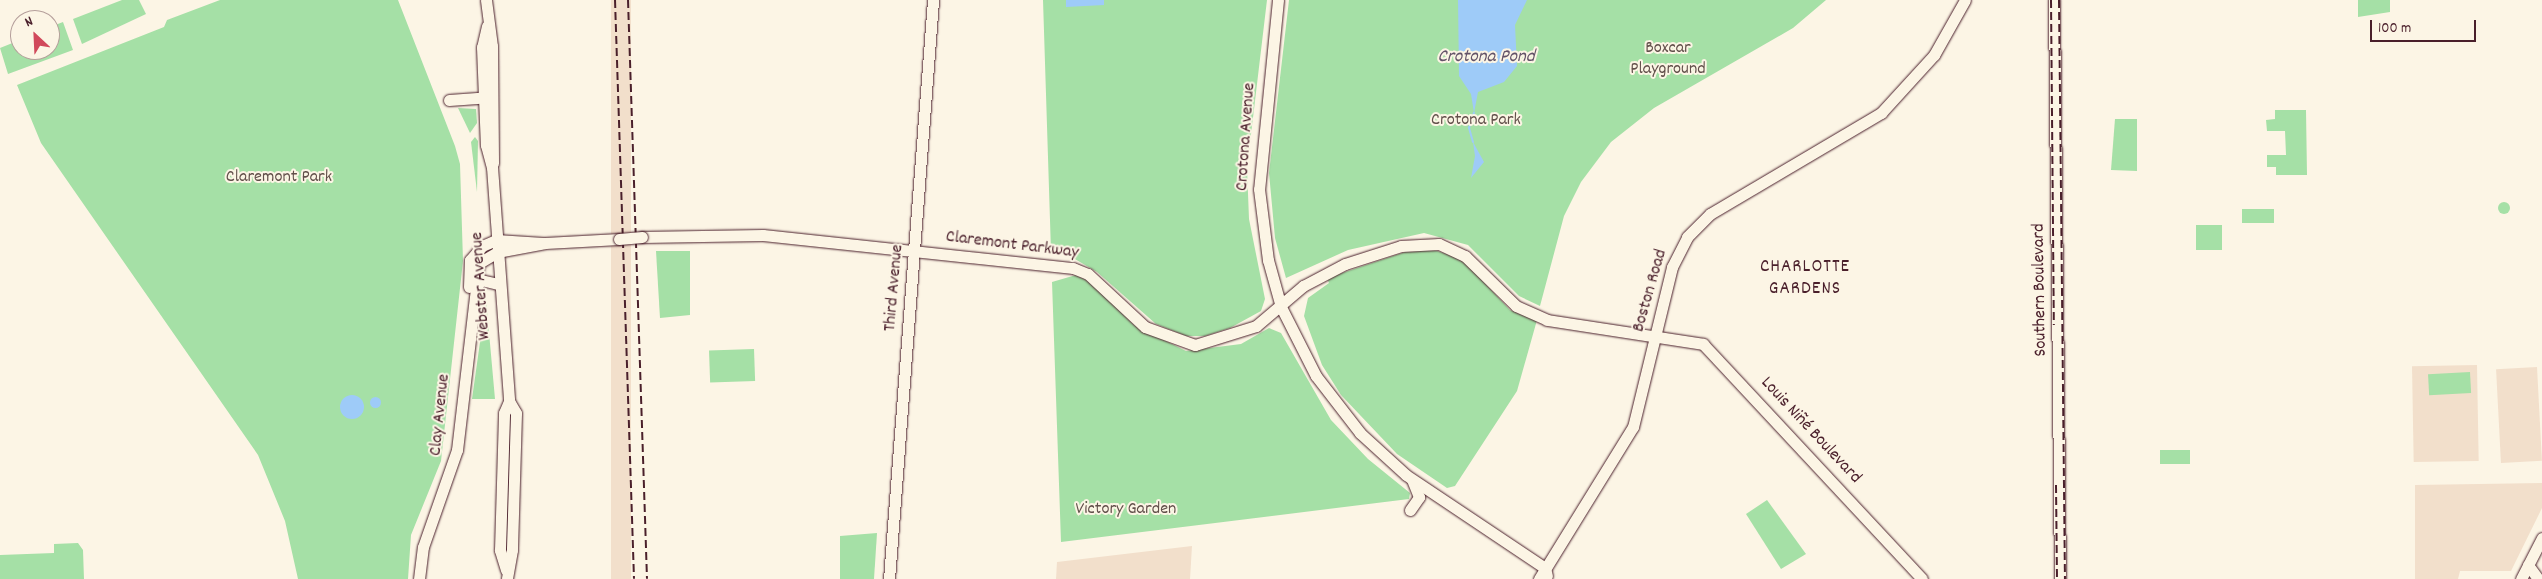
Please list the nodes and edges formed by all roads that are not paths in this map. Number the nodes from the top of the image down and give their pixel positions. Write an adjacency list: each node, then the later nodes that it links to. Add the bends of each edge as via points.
1 (486, 0): 6 (street, Webster Avenue)
2 (933, 0): 11 (street, Third Avenue)
3 (1278, 0): 14 (street, Crotona Avenue, via 1259,189 1268,260)
4 (1965, 0): 17 (street, Boston Road, via 1934,55 1881,113 1717,209 1692,231 1672,267)
5 (2054, 0): 28 (street, Southern Boulevard)
6 (489, 97): 7 (street); 8 (street, Webster Avenue, via 496,146 492,167)
7 (448, 100)
8 (496, 240): 9 (street, Claremont Parkway); 10 (street, Webster Avenue); 15 (street, Clay Avenue, via 482,246 470,260)
9 (545, 243): 10 (street, Claremont Parkway); 11 (street, Claremont Parkway, bridge, via 763,235)
10 (497, 252): 12 (street, Webster Avenue); 13 (street, Clay Avenue, via 479,263)
11 (917, 252): 14 (street, Claremont Parkway, via 1081,271 1145,327 1183,344 1205,344 1245,331); 25 (street, Third Avenue)
12 (499, 284): 13 (street, via 482,280); 23 (street, Webster Avenue, via 509,402 516,413 512,550)
13 (476, 287): 15 (street, Clay Avenue)
14 (1281, 307): 16 (street, Claremont Parkway, via 1302,286 1332,269 1390,249 1430,243 1460,252 1516,306); 18 (street, Crotona Avenue, via 1316,376 1337,407 1384,457)
15 (470, 310): 24 (street, Clay Avenue, via 457,450 423,547)
16 (1547, 320): 17 (street, Louis Niñé Boulevard)
17 (1656, 334): 22 (street, Boston Road, via 1642,402 1626,442); 27 (street, Louis Niñé Boulevard, via 1694,340 1708,347)
18 (1412, 480): 19 (street, via 1419,496); 22 (street, Crotona Avenue)
19 (1410, 510)
20 (2542, 538): 21 (street)
21 (2528, 565): 29 (street); 30 (street)
22 (1546, 574): 26 (street, Boston Road)
23 (507, 575)
24 (419, 579)
25 (888, 579)
26 (1538, 579)
27 (1922, 579)
28 (2060, 579)
29 (2521, 579)
30 (2538, 579)

